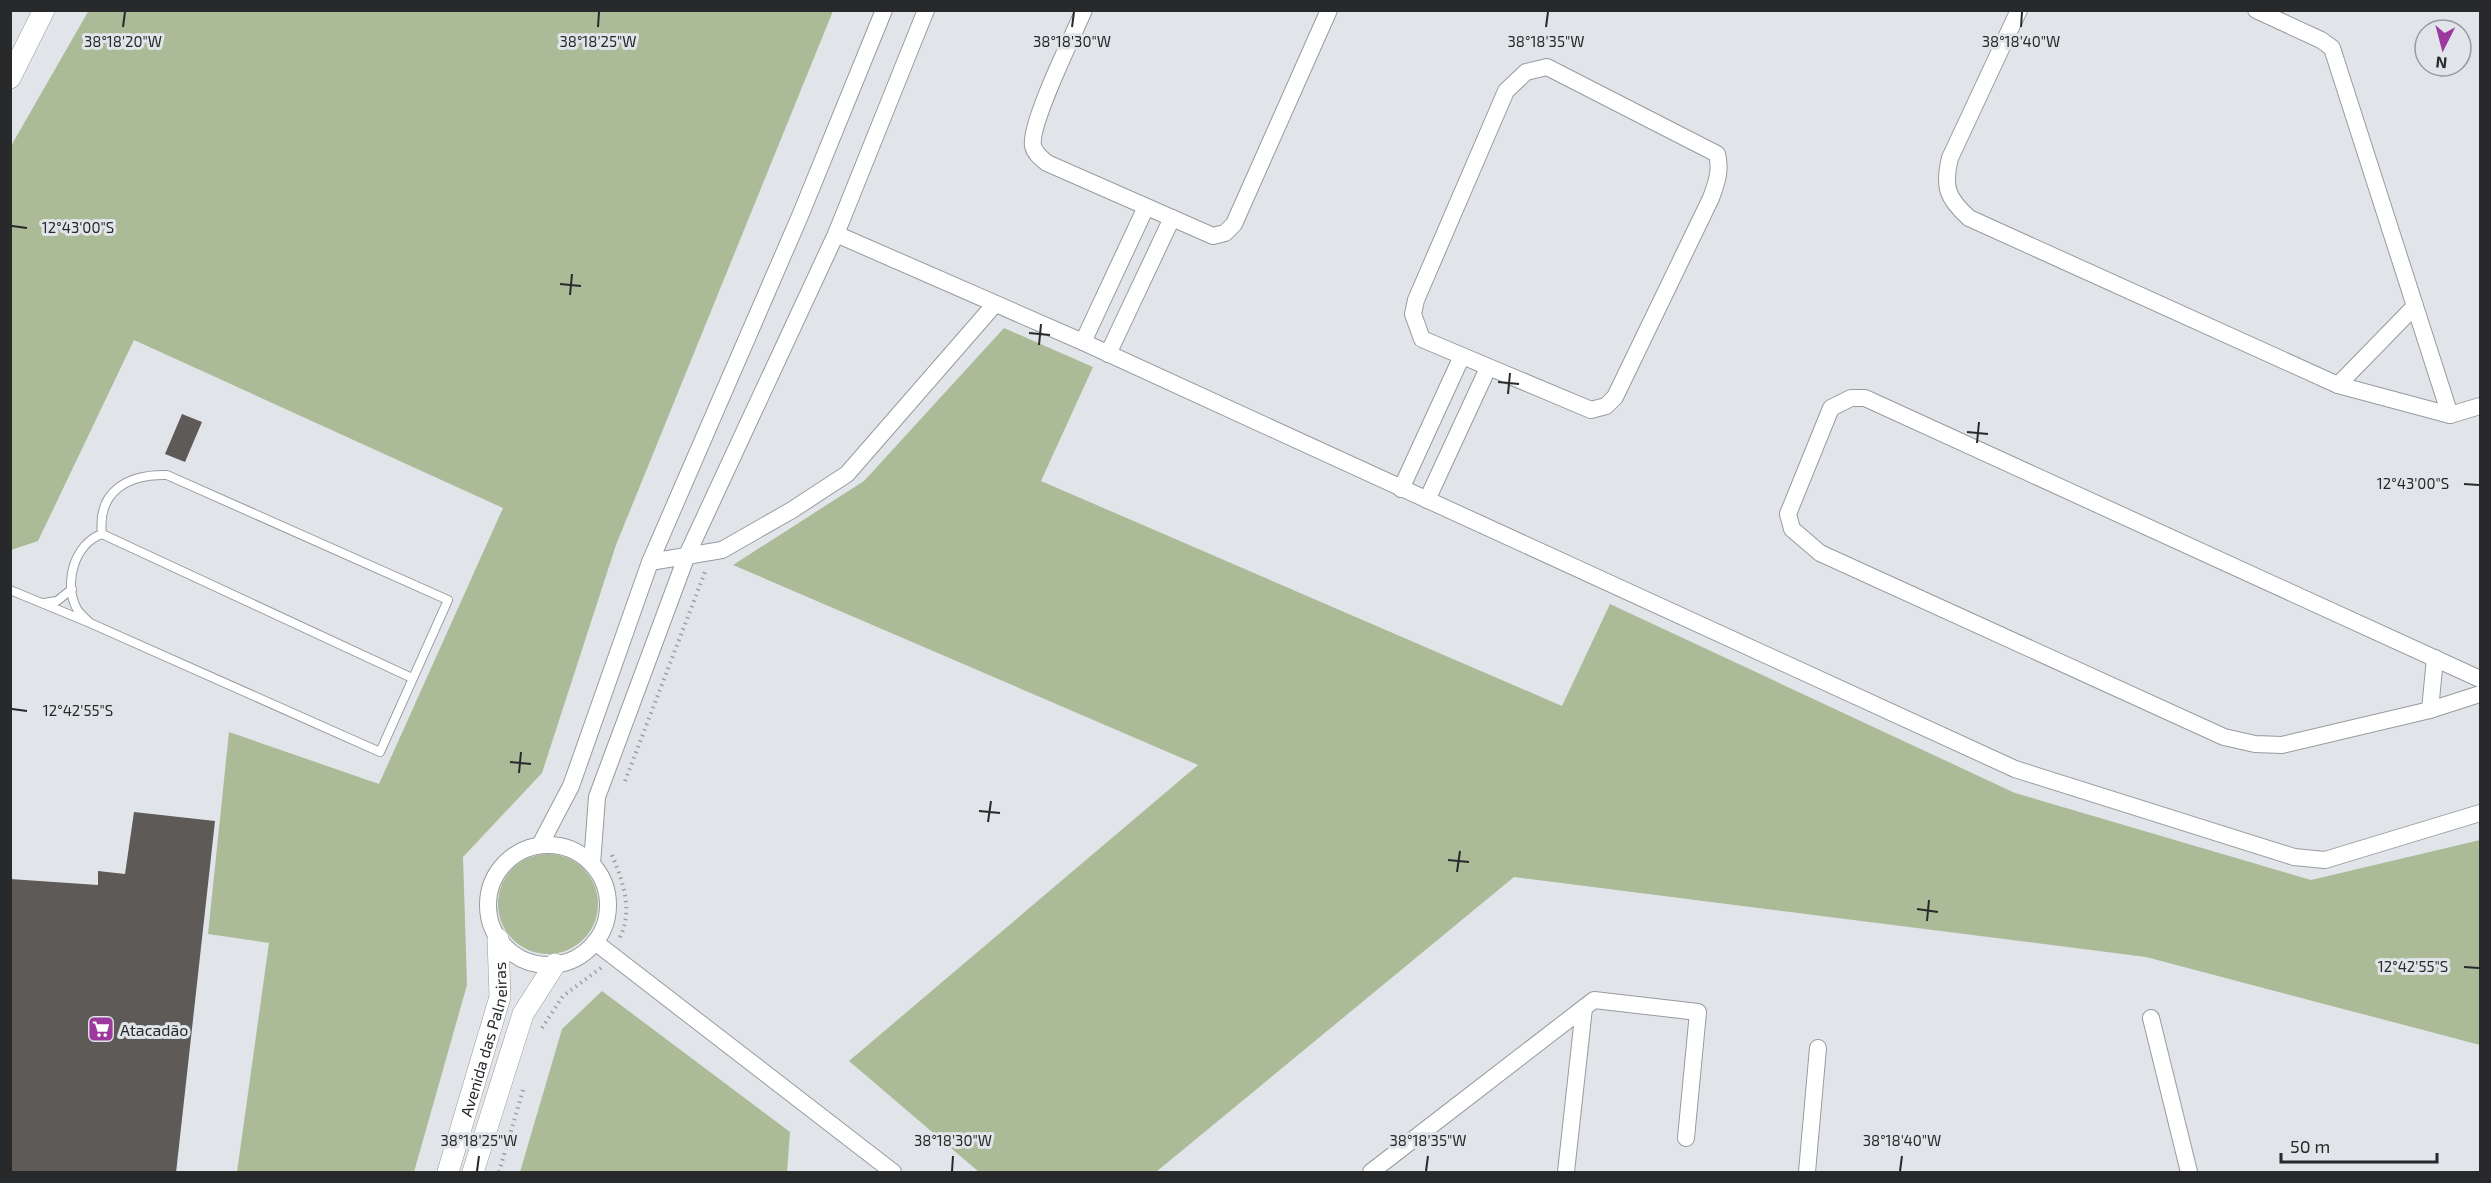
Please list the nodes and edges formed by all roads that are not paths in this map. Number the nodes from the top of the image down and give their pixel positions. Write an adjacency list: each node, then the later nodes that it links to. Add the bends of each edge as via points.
1 (44, 10): 8 (street)
2 (884, 10): 25 (street, via 800,216)
3 (926, 10): 11 (street)
4 (1084, 10): 9 (street, via 1038,119 1032,143 1035,153 1047,163)
5 (1329, 10): 10 (street, via 1234,224 1225,234 1213,236)
6 (2019, 10): 18 (street, via 1950,158 1945,177 1953,204 1969,218)
7 (2256, 10): 13 (street, via 2332,48)
8 (10, 78)
9 (1146, 207): 10 (street); 14 (street)
10 (1172, 219): 15 (street)
11 (836, 234): 12 (street); 24 (street)
12 (995, 303): 14 (street); 24 (street, via 847,474 722,550)
13 (2415, 306): 18 (street); 20 (street)
14 (1083, 342): 15 (street)
15 (1108, 354): 21 (street)
16 (1462, 357): 17 (street); 17 (street, via 1422,339 1413,314 1416,300 1506,91 1526,72 1547,67 1717,154 1718,178 1711,198 1615,397 1606,406 1591,410); 21 (street)
17 (1488, 368): 22 (street)
18 (2338, 385): 20 (street)
19 (2481, 406): 20 (street)
20 (2450, 415)
21 (1401, 489): 22 (street)
22 (1427, 500): 35 (street, via 2015,769 2294,857 2325,860)
23 (102, 534): 26 (lane, via 90,538 79,552 72,569); 31 (lane); 31 (lane, via 100,517 115,491 130,479 146,474 167,475 448,600)
24 (687, 555): 25 (street); 37 (street, via 597,797)
25 (650, 562): 36 (street, via 571,786)
26 (72, 589): 28 (lane, via 57,601); 29 (lane, via 77,609)
27 (10, 590): 28 (lane)
28 (42, 603): 29 (lane)
29 (90, 623): 31 (lane, via 380,752)
30 (2435, 658): 32 (street); 34 (street); 34 (street, via 1865,398 1851,398 1831,408 1788,514 1791,529 1820,553 2232,739 2282,745)
31 (412, 678)
32 (2481, 679)
33 (2481, 694): 34 (street)
34 (2430, 710)
35 (2481, 813)
36 (540, 845): 37 (street, via 568,849); 38 (street, via 508,859 497,873 488,906 490,923)
37 (592, 864): 39 (street, via 607,895 607,912)
38 (498, 939): 40 (street, via 523,959); 46 (street, Avenida das Palneiras, via 500,997)
39 (595, 942): 40 (street, via 569,961); 45 (street)
40 (555, 964): 47 (street, Avenida das Palneiras, via 523,1014)
41 (1584, 1008): 44 (street, via 1594,1000 1698,1012); 49 (street); 50 (street)
42 (2151, 1018): 52 (street)
43 (1818, 1048): 51 (street)
44 (1686, 1137)
45 (877, 1166): 48 (street)
46 (448, 1173)
47 (473, 1173)
48 (893, 1173)
49 (1371, 1173)
50 (1566, 1173)
51 (1807, 1173)
52 (2189, 1173)

